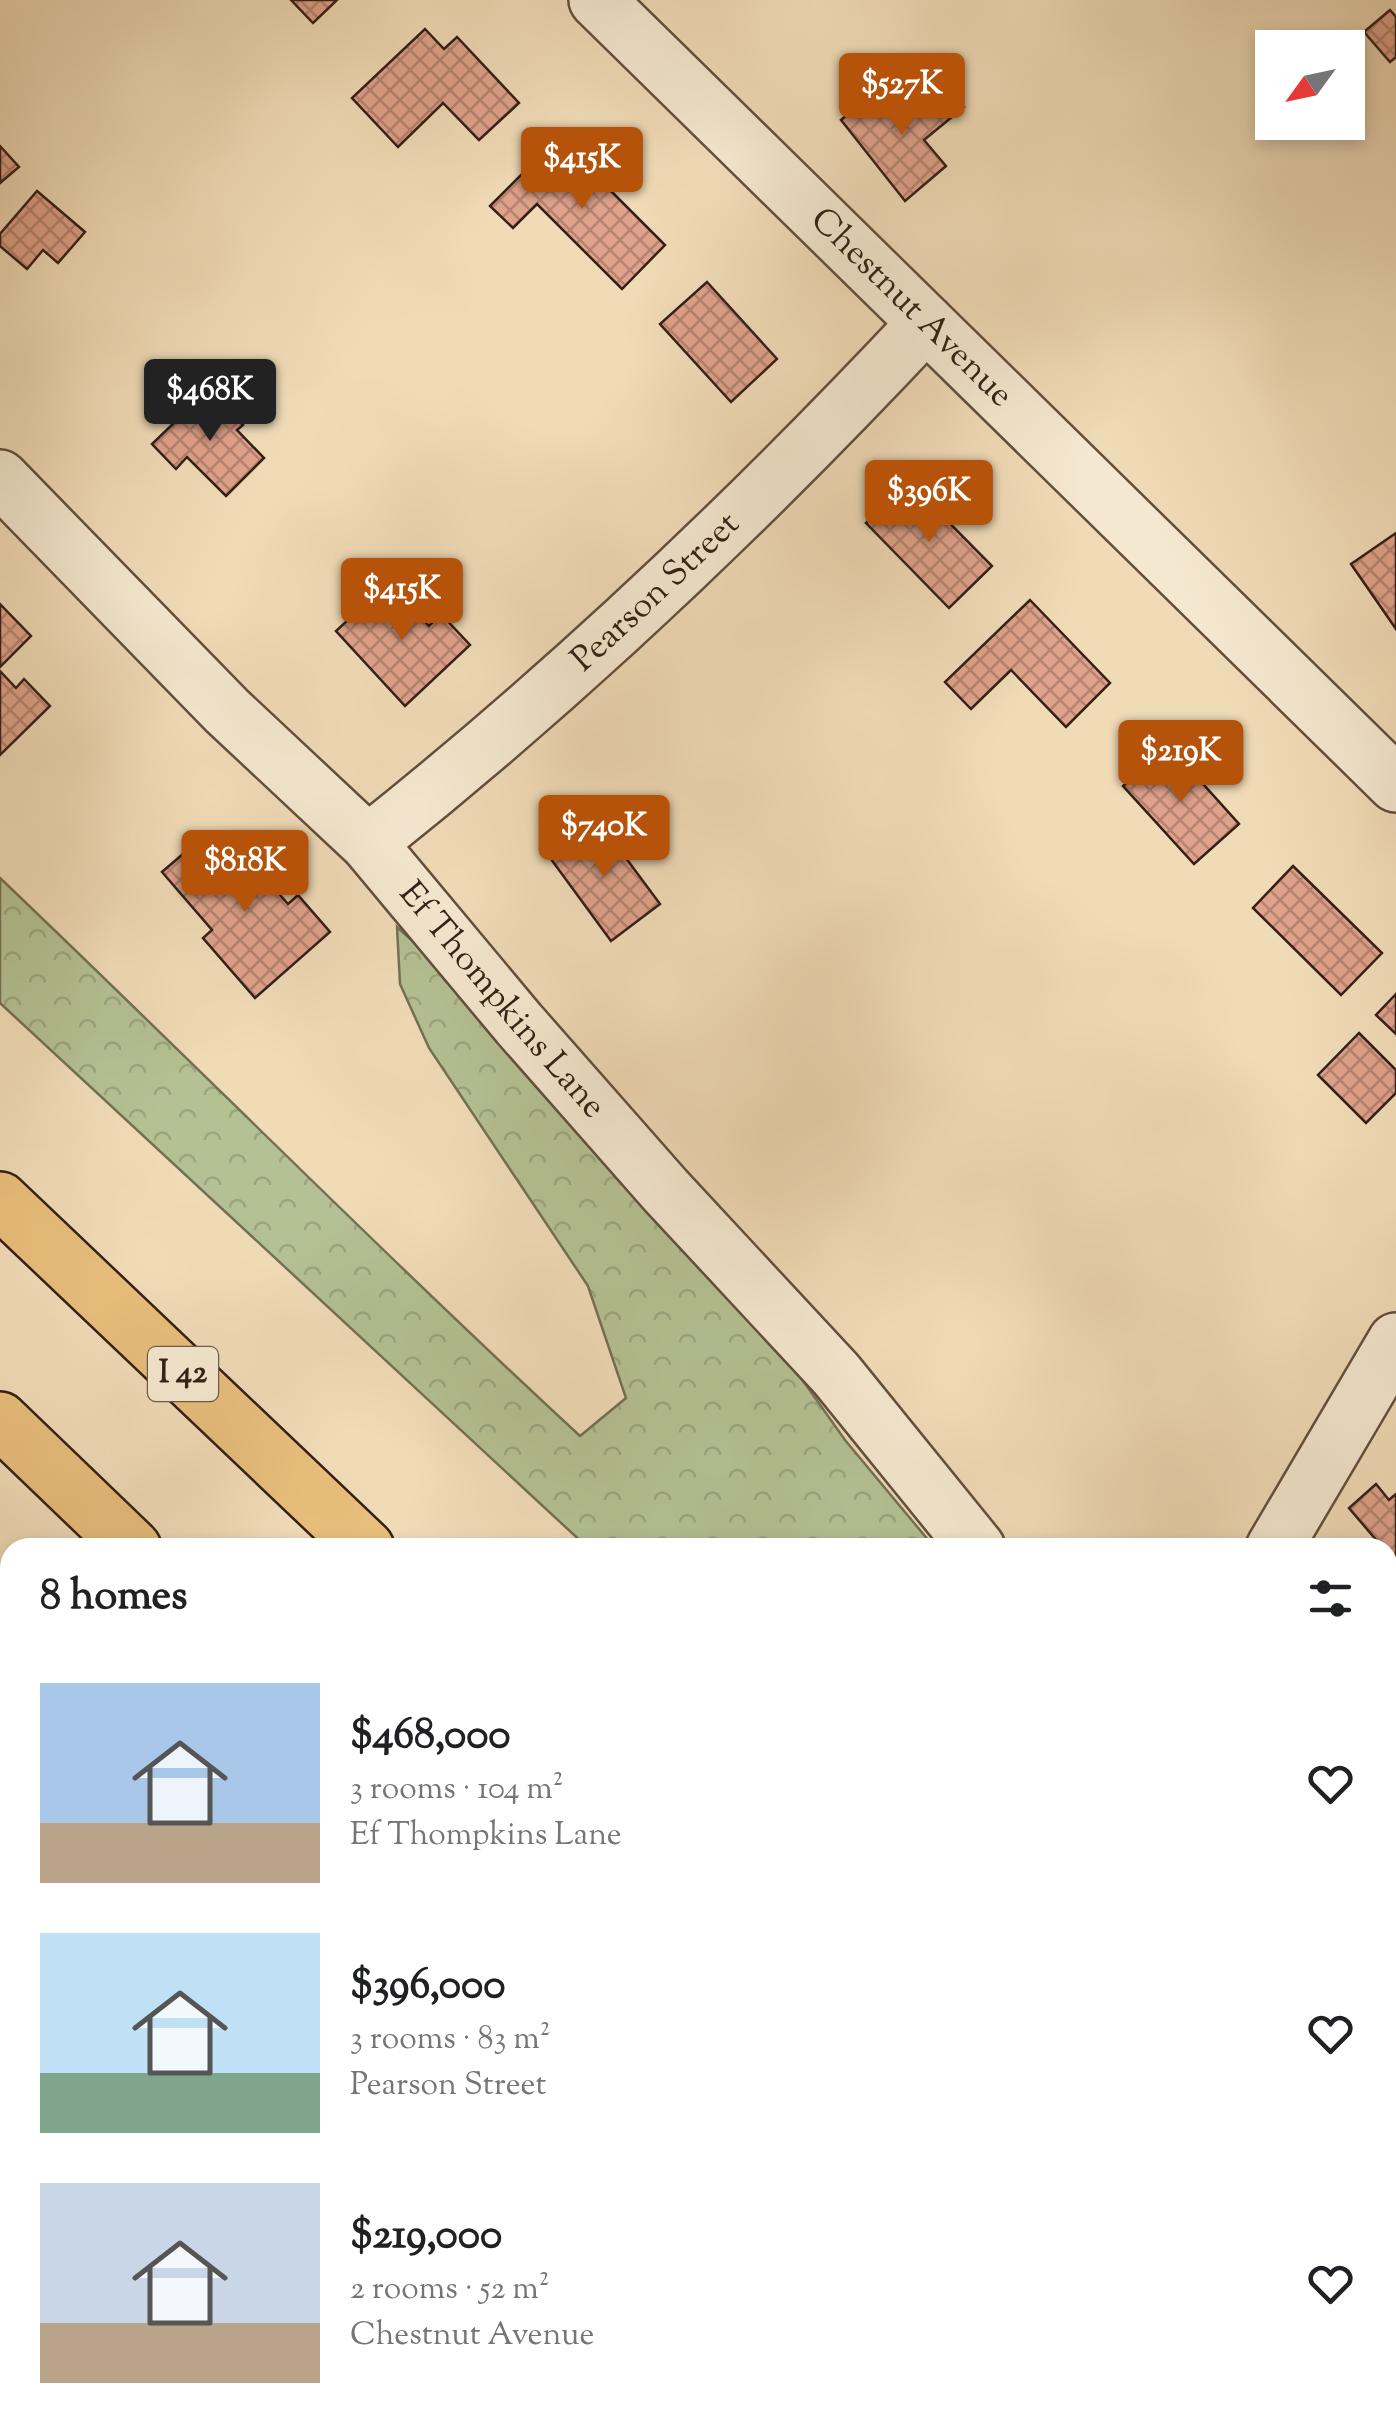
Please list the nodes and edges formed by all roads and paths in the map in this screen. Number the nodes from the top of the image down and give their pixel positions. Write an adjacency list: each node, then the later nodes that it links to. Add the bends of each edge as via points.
1 (597, 0): 2 (street, Chestnut Avenue)
2 (926, 323): 4 (street, Chestnut Avenue); 5 (street, Pearson Street, via 593,655)
3 (0, 478): 5 (street, Ef Thompkins Lane, via 227,711)
4 (1396, 784)
5 (368, 843): 11 (street, Ef Thompkins Lane, via 666,1192 836,1374)
6 (0, 1200): 10 (highway, I 42)
7 (1396, 1341): 12 (street)
8 (0, 1420): 9 (highway)
9 (122, 1538)
10 (355, 1538)
11 (969, 1538)
12 (1280, 1538)

